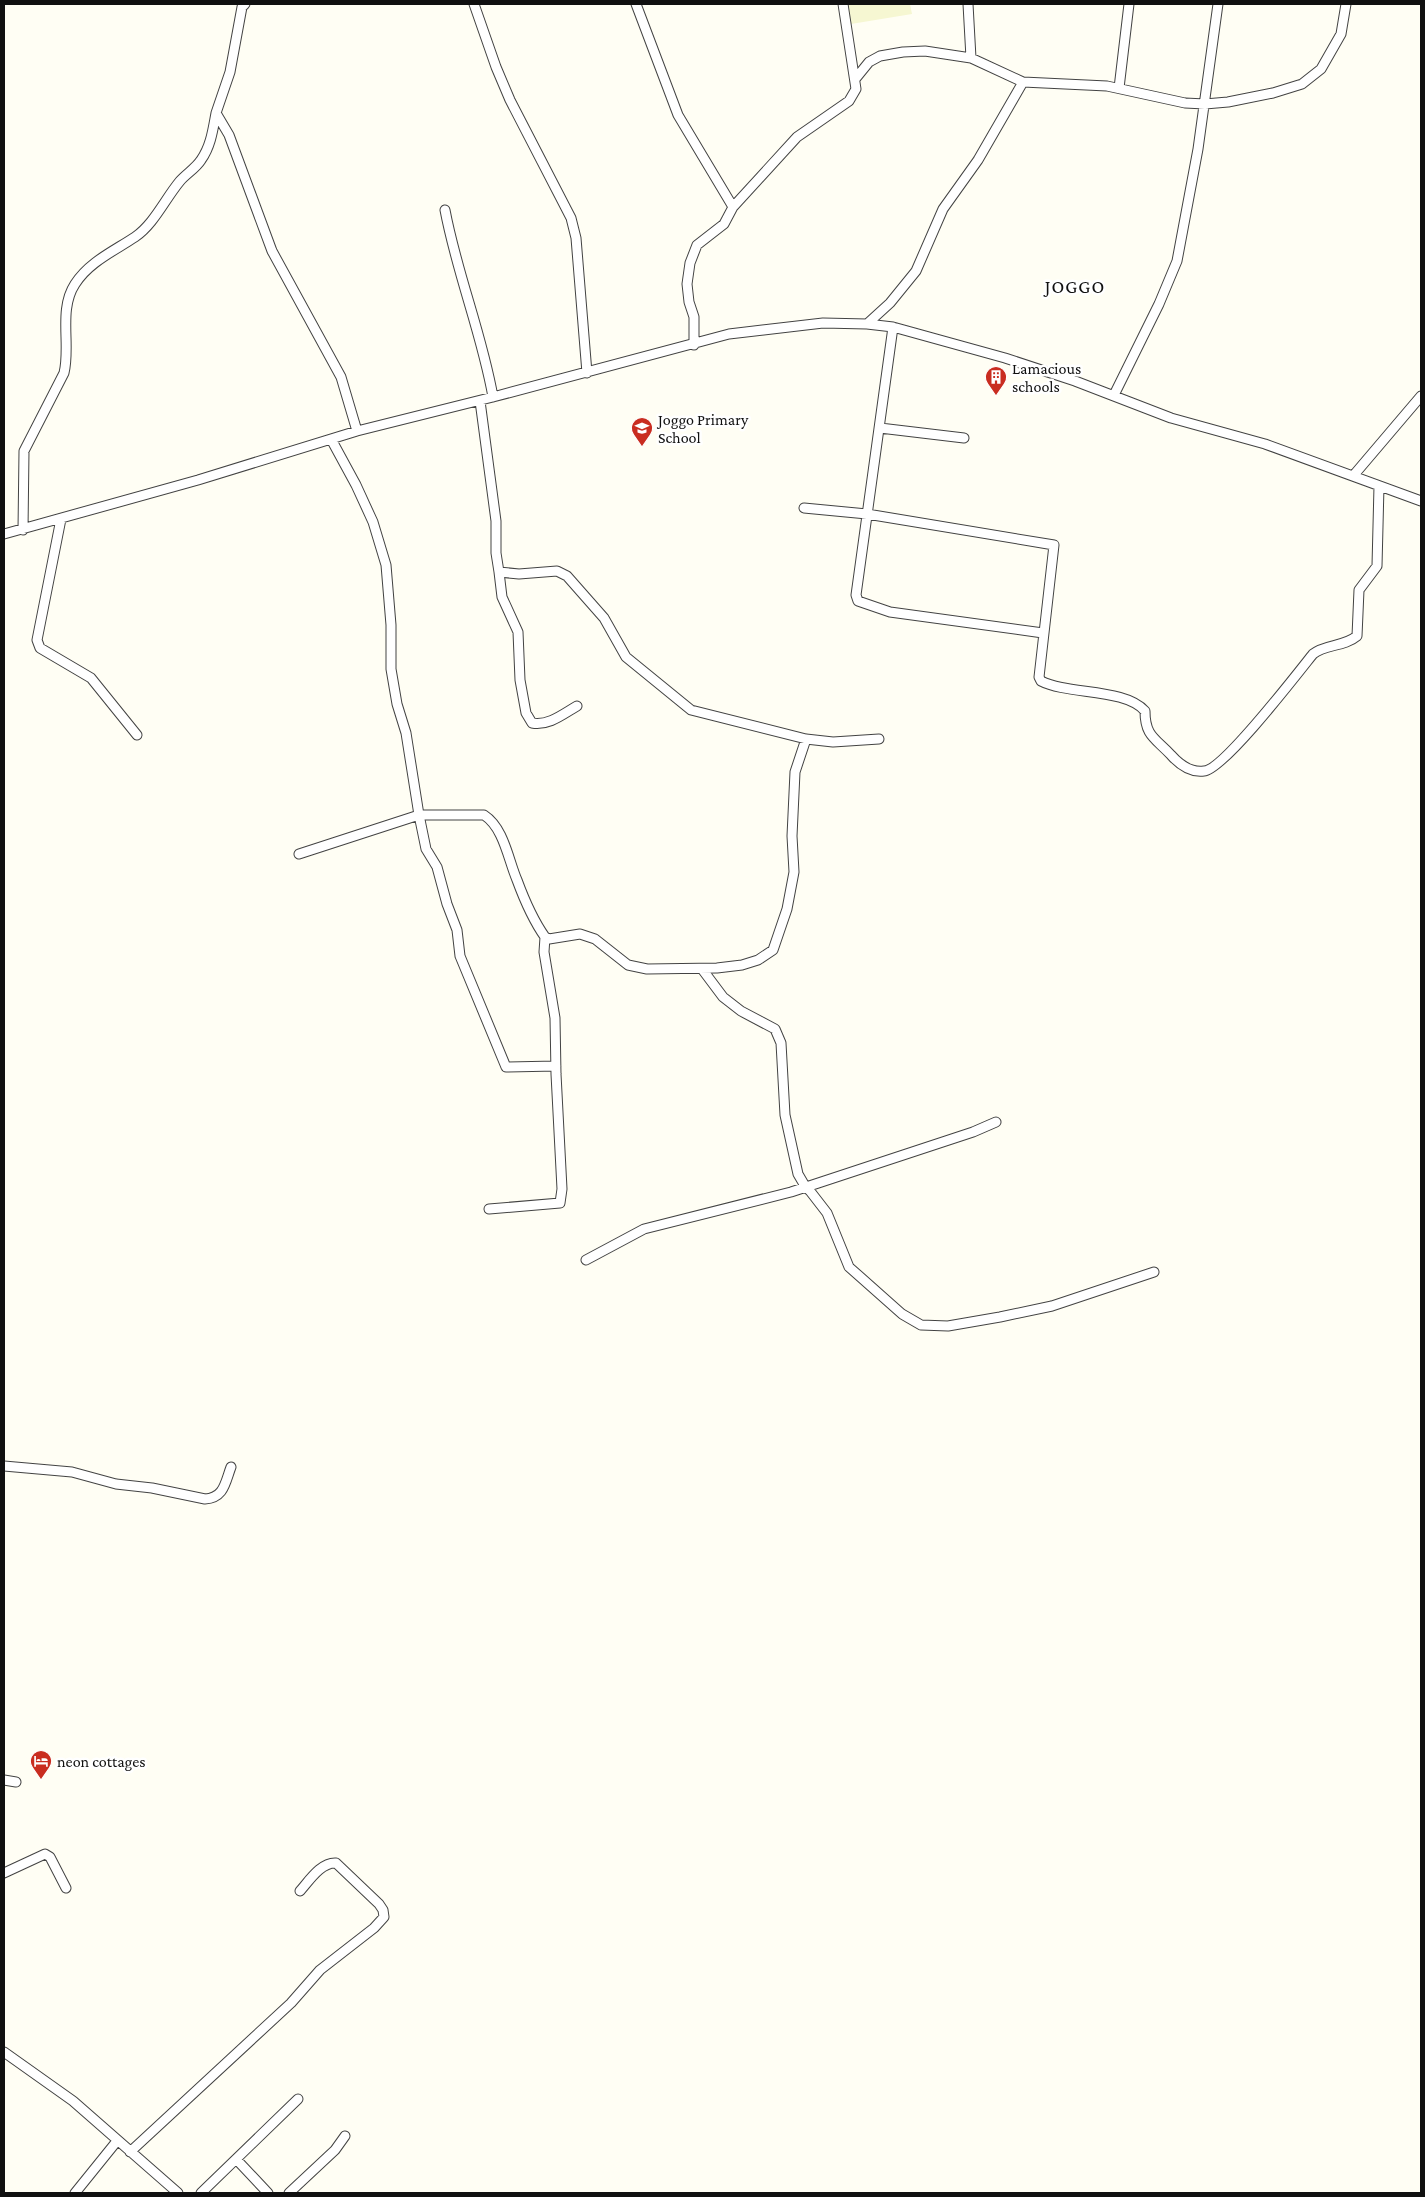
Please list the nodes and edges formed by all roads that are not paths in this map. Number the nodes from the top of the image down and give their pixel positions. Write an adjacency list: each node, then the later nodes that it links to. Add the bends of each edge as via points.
1 (245, 4): 14 (street, via 230,72)
2 (474, 4): 20 (street, via 510,100 571,218 576,238)
3 (636, 4): 15 (street, via 678,115)
4 (843, 4): 10 (street)
5 (968, 4): 9 (street)
6 (1129, 4): 12 (street)
7 (1218, 4): 13 (street)
8 (1346, 4): 13 (street, via 1341,34 1331,54 1321,69 1302,84 1273,93)
9 (971, 58): 10 (street, via 926,51 903,52 880,56 869,62); 11 (street)
10 (856, 78): 15 (street, via 856,89 849,101 797,137)
11 (1023, 82): 12 (street); 17 (street, via 978,160 943,209 916,271 890,303)
12 (1118, 88): 13 (street, via 1160,99)
13 (1205, 104): 21 (street, via 1177,261)
14 (216, 113): 26 (street, via 229,135 272,250 341,377); 35 (street, via 211,140 201,160 182,179 146,228 102,258 81,276 70,293 64,373 24,451)
15 (733, 208): 19 (street, via 724,224 698,245 690,262 687,284 694,317)
16 (445, 210): 23 (street, via 461,277 487,361)
17 (867, 324): 18 (street); 19 (street, via 790,326 729,334)
18 (893, 327): 21 (street, via 1005,358); 25 (street)
19 (694, 345): 20 (street)
20 (587, 373): 23 (street)
21 (1114, 395): 29 (street, via 1171,418 1264,444)
22 (1421, 396): 29 (street)
23 (493, 397): 24 (street)
24 (480, 401): 26 (street); 37 (street, via 496,521)
25 (880, 428): 27 (street); 33 (street)
26 (357, 431): 28 (street)
27 (964, 438)
28 (331, 439): 34 (street); 43 (street, via 373,522 386,565 391,669 406,733)
29 (1353, 476): 30 (street)
30 (1379, 486): 31 (street); 38 (street, via 1377,566 1359,590 1357,636 1349,643 1313,654 1233,749 1205,772 1179,764 1149,732 1145,725 1145,711 1137,705 1118,697 1040,681)
31 (1421, 500)
32 (804, 508): 33 (street)
33 (867, 514): 38 (street, via 856,595 858,601 890,612); 38 (street, via 1054,545)
34 (61, 519): 35 (street); 40 (street, via 37,640 40,648 91,678)
35 (23, 530): 36 (street)
36 (4, 534)
37 (499, 572): 39 (street, via 502,597 518,632 520,680 526,713 532,723 538,724 554,720); 41 (street, via 556,571 567,576 604,618 626,657 691,710)
38 (1044, 633)
39 (577, 706)
40 (137, 735)
41 (806, 739): 42 (street, via 833,742); 46 (street, via 795,772 794,872 787,909 773,950 742,965)
42 (879, 739)
43 (418, 814): 44 (street); 45 (street, via 484,815 490,819 498,830 518,882); 47 (street, via 426,849 437,867 457,930 460,956 506,1067)
44 (299, 854)
45 (545, 937): 46 (street, via 580,934 595,939 628,965 647,970); 47 (street, via 544,952 555,1018)
46 (702, 969): 49 (street, via 723,997 776,1029 781,1043 784,1114 798,1174)
47 (556, 1066): 50 (street, via 560,1203)
48 (996, 1122): 49 (street)
49 (805, 1186): 51 (street, via 644,1229); 52 (street, via 827,1213 850,1267 895,1309 922,1325 948,1326 1052,1306)
50 (489, 1208)
51 (586, 1260)
52 (1154, 1272)
53 (4, 1466): 54 (street, via 72,1472 116,1484 205,1499 213,1499 222,1493)
54 (231, 1467)
55 (4, 1780): 56 (street)
56 (16, 1782)
57 (4, 1874): 58 (street, via 45,1854 50,1857)
58 (66, 1888)
59 (300, 1891): 64 (street, via 321,1868 336,1863 379,1904 384,1917 320,1970 292,2003)
60 (4, 2052): 63 (street, via 73,2101)
61 (298, 2098): 65 (street)
62 (344, 2136): 70 (street, via 335,2150)
63 (118, 2141): 64 (street); 66 (street)
64 (130, 2152): 67 (street)
65 (236, 2159): 68 (street); 69 (street)
66 (75, 2193)
67 (178, 2193)
68 (201, 2193)
69 (268, 2193)
70 (289, 2193)

